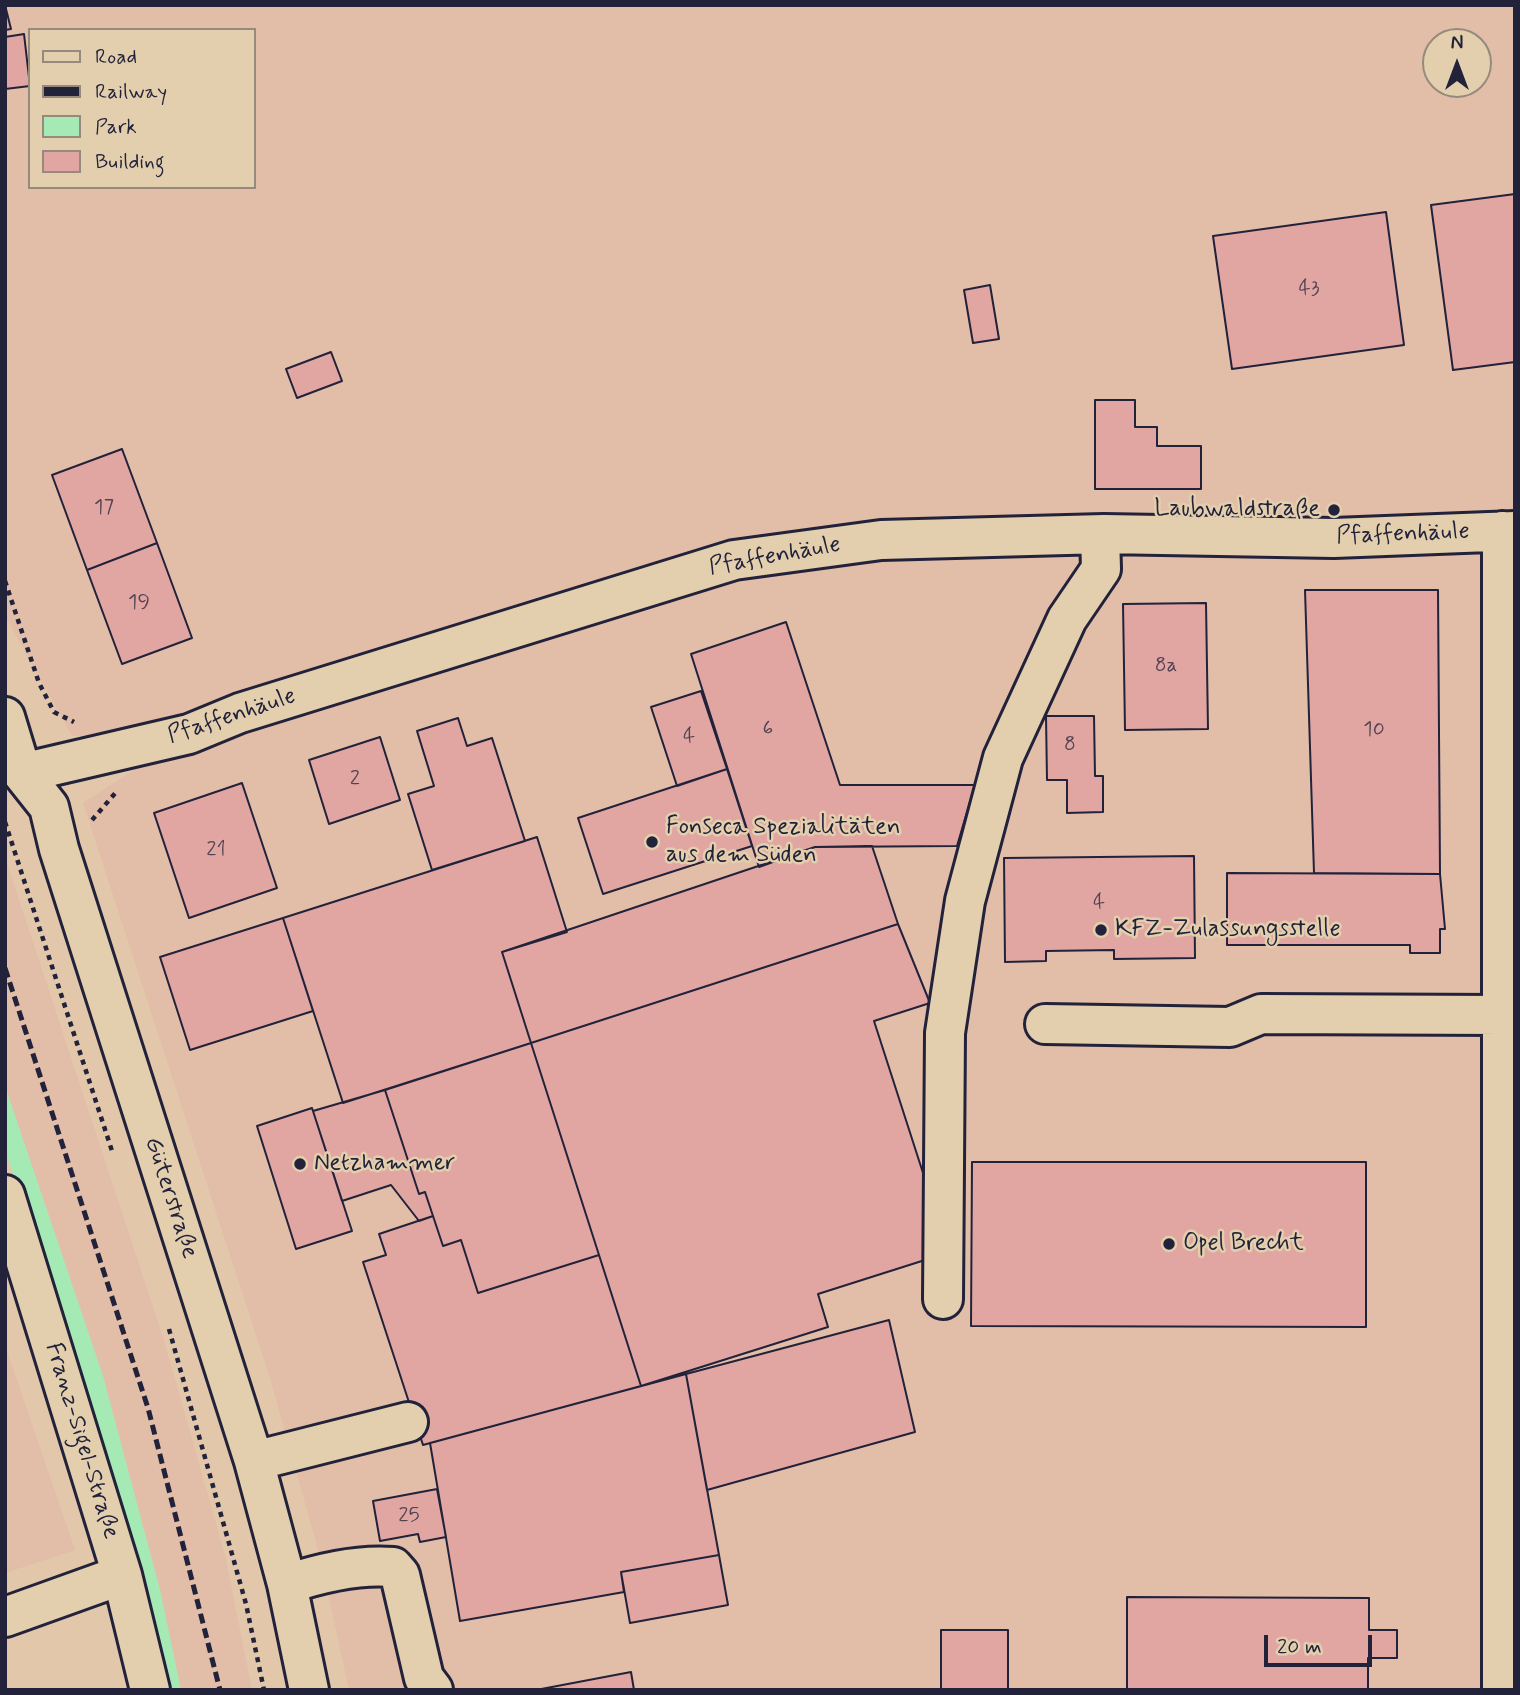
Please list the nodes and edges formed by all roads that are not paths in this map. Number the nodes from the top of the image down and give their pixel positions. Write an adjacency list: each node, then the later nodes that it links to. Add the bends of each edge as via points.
1 (1508, 531): 2 (street, Pfaffenhäule, via 1334,538); 5 (street)
2 (1100, 535): 4 (street, Pfaffenhäule, via 881,540 734,560 240,713 189,734); 8 (street, via 1101,569 1067,619 1003,758 965,901 945,1033)
3 (5, 717): 4 (street, Güterstraße)
4 (22, 773): 10 (street, Güterstraße, via 49,807)
5 (1502, 1015): 6 (street, via 1261,1014 1230,1027); 17 (street)
6 (1045, 1024)
7 (5, 1195): 11 (street, Franz-Sigel-Straße)
8 (943, 1299)
9 (408, 1422): 10 (street)
10 (254, 1461): 12 (street, Güterstraße)
11 (122, 1575): 13 (street); 14 (street, Franz-Sigel-Straße)
12 (287, 1584): 15 (street, Güterstraße); 16 (street, via 315,1575 393,1567 400,1575 424,1678)
13 (5, 1617)
14 (150, 1690)
15 (309, 1690)
16 (433, 1690)
17 (1502, 1690)

